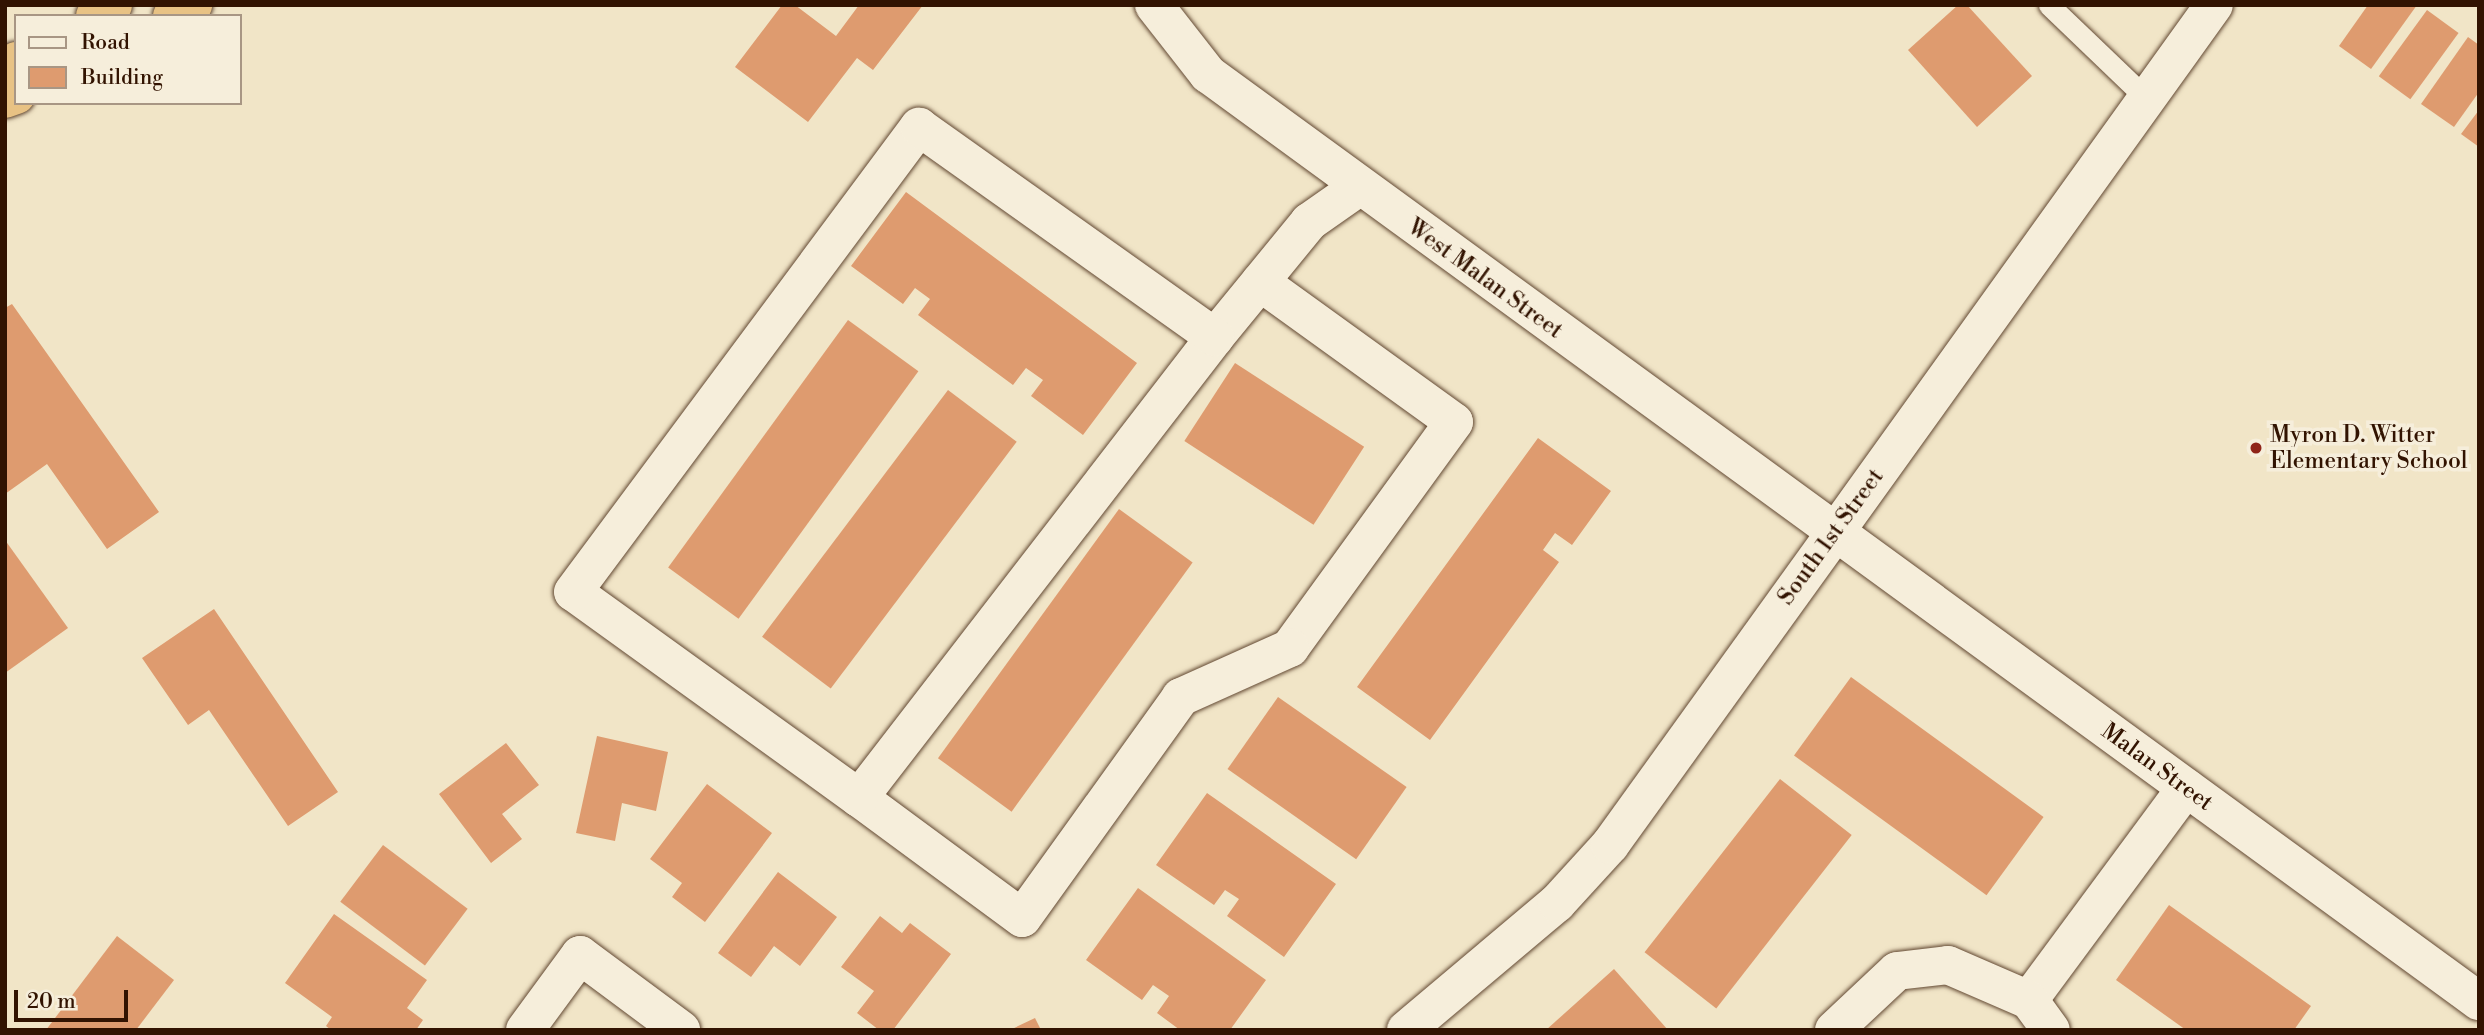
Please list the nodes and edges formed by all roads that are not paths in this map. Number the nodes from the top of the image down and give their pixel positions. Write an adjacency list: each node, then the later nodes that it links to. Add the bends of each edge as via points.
1 (193, 5): 5 (highway)
2 (1154, 5): 7 (street, West Malan Street, via 1208,74)
3 (2049, 5): 6 (lane)
4 (2214, 5): 6 (street, South 1st Street)
5 (176, 14)
6 (2147, 99): 10 (street, South 1st Street)
7 (1359, 187): 8 (street, via 1309,222); 10 (street, West Malan Street)
8 (1260, 282): 9 (street); 12 (street, via 1454,422 1290,648 1181,697 1022,918)
9 (1215, 337): 12 (street); 12 (street, via 919,127 573,592)
10 (1834, 534): 11 (street, Malan Street); 17 (street, South 1st Street, via 1610,845 1556,903)
11 (2186, 788): 13 (street); 14 (street, Malan Street)
12 (859, 797)
13 (2029, 1000): 18 (street, via 1948,965 1897,971); 19 (street)
14 (2479, 1001)
15 (525, 1030): 16 (street, via 580,956)
16 (681, 1030)
17 (1406, 1030)
18 (1834, 1030)
19 (2051, 1030)

